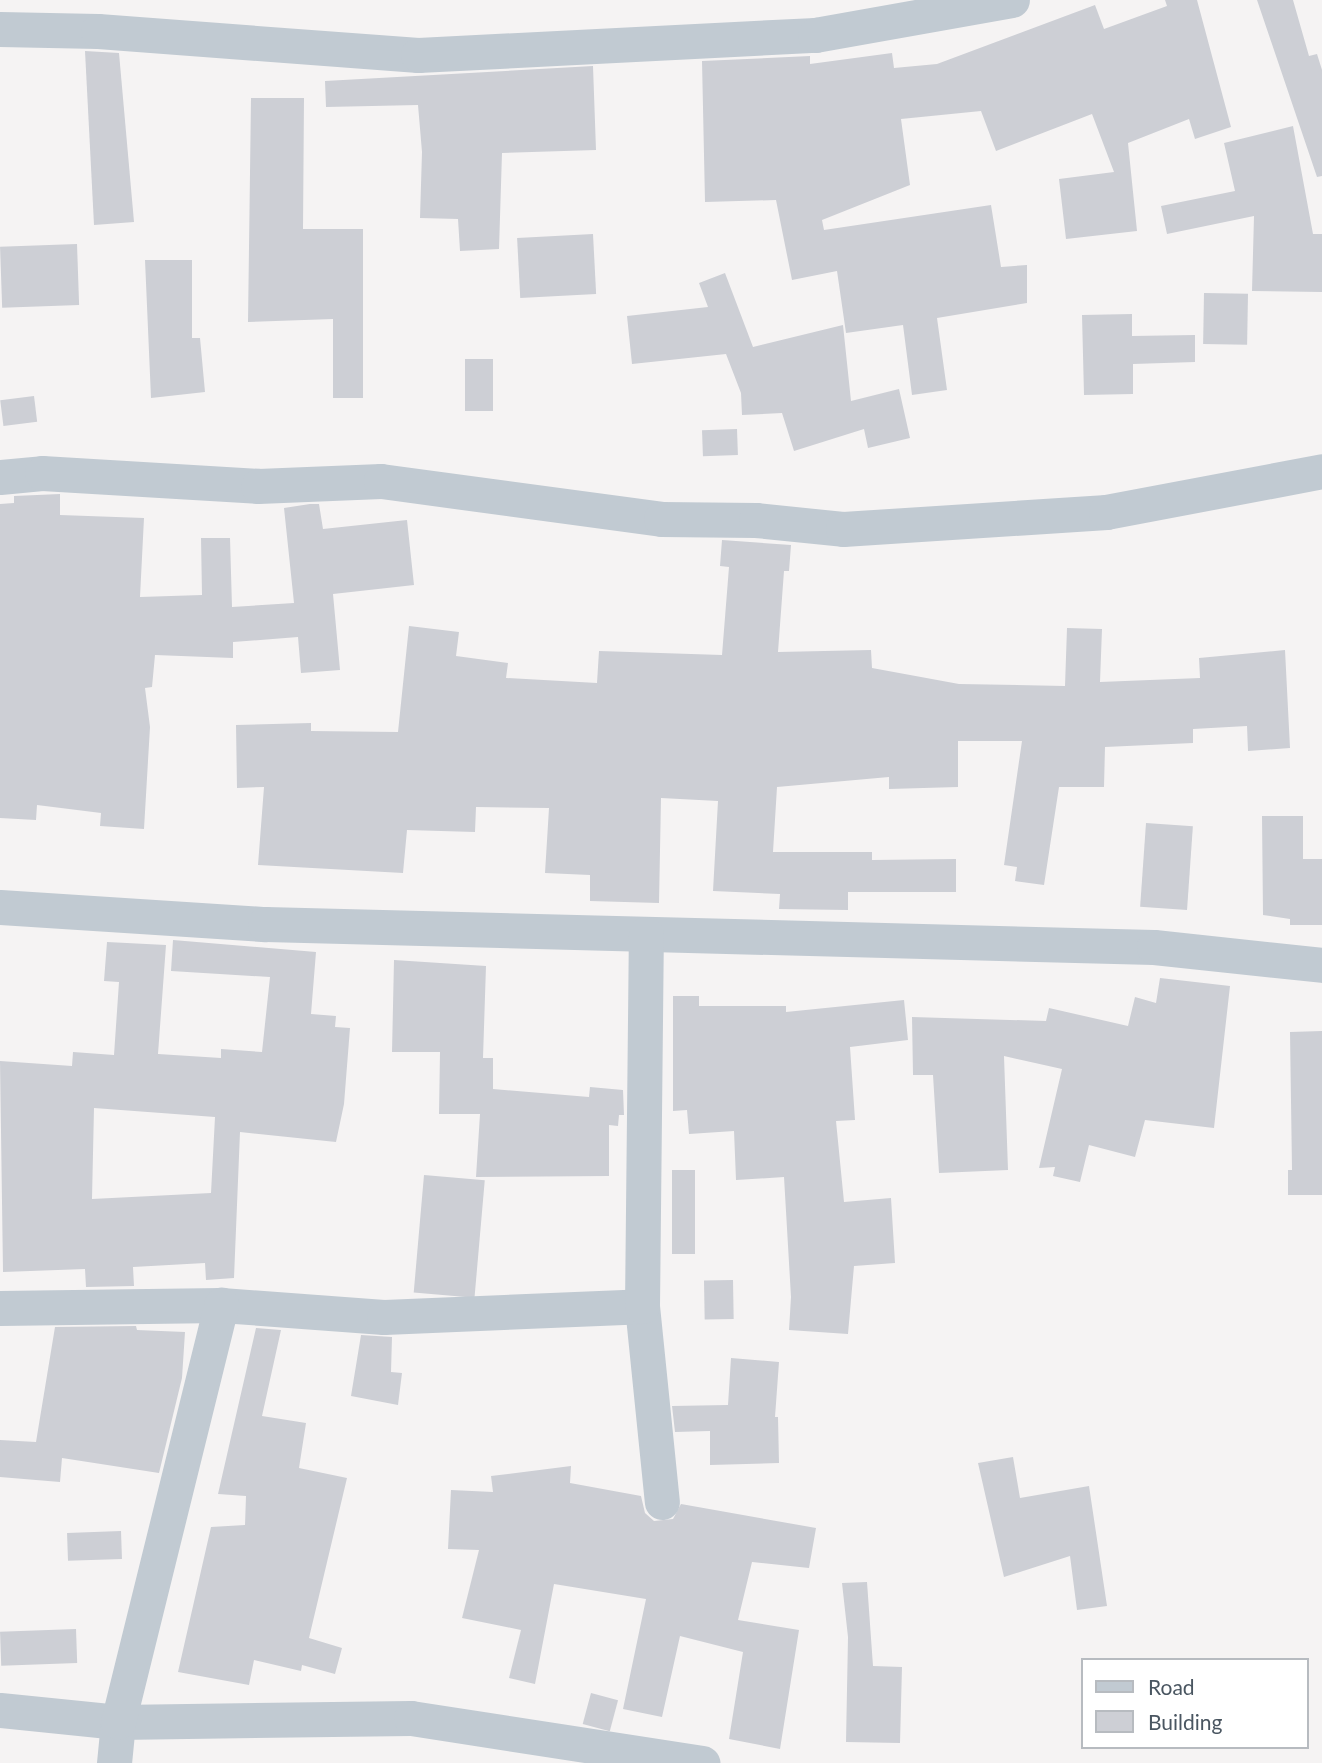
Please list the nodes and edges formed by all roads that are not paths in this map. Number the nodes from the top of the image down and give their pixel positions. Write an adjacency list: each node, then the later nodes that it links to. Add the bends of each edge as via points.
1 (1012, 0): 2 (street, via 815,35 418,55 98,30)
2 (0, 29)
3 (1322, 471): 4 (street, via 1107,512 843,530 756,520 661,519 381,481 258,486 42,473)
4 (0, 477)
5 (0, 906): 6 (street, via 265,924)
6 (646, 934): 7 (street, via 1154,947); 9 (street)
7 (1322, 965)
8 (221, 1305): 9 (street, via 384,1317); 10 (street); 13 (street)
9 (642, 1306): 11 (street)
10 (0, 1308)
11 (662, 1502)
12 (0, 1710): 13 (street)
13 (118, 1721): 14 (street); 15 (street, via 411,1718)
14 (114, 1763)
15 (703, 1763)

